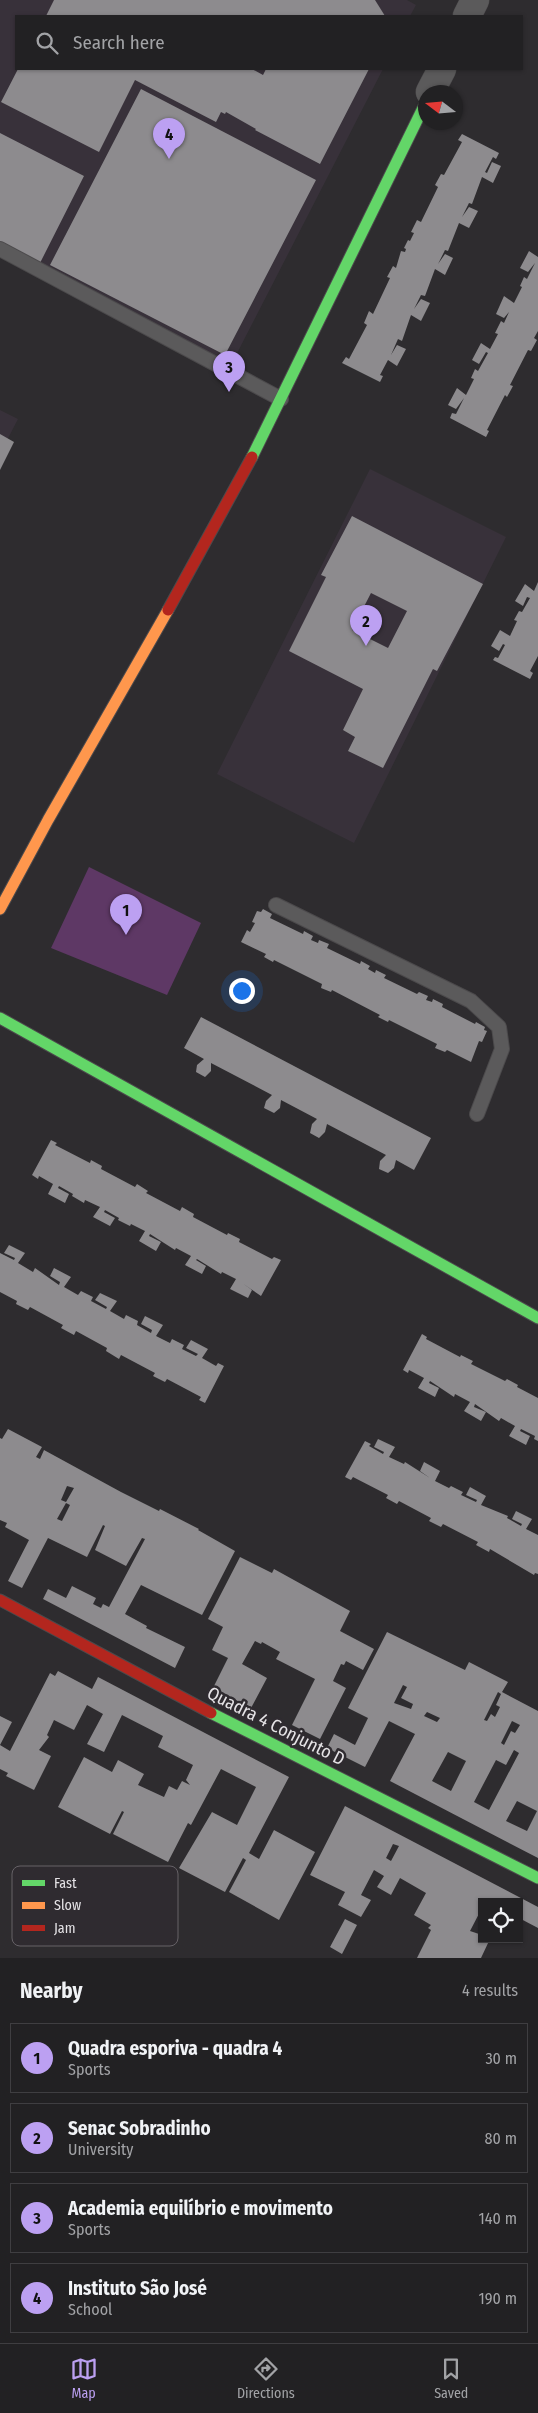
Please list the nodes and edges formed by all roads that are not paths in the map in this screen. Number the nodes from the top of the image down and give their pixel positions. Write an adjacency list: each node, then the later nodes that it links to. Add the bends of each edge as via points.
1 (475, 0): 2 (street)
2 (468, 15)
3 (441, 70): 4 (street)
4 (434, 85)
5 (418, 118): 7 (street)
6 (0, 249): 7 (lane)
7 (281, 399): 9 (street, via 198,557)
8 (276, 905): 11 (lane, via 471,1001 499,1027 502,1049)
9 (0, 908)
10 (0, 1018): 12 (street)
11 (477, 1114)
12 (538, 1318)
13 (0, 1600): 14 (street, Quadra 4 Conjunto D, via 163,1689)
14 (538, 1878)

